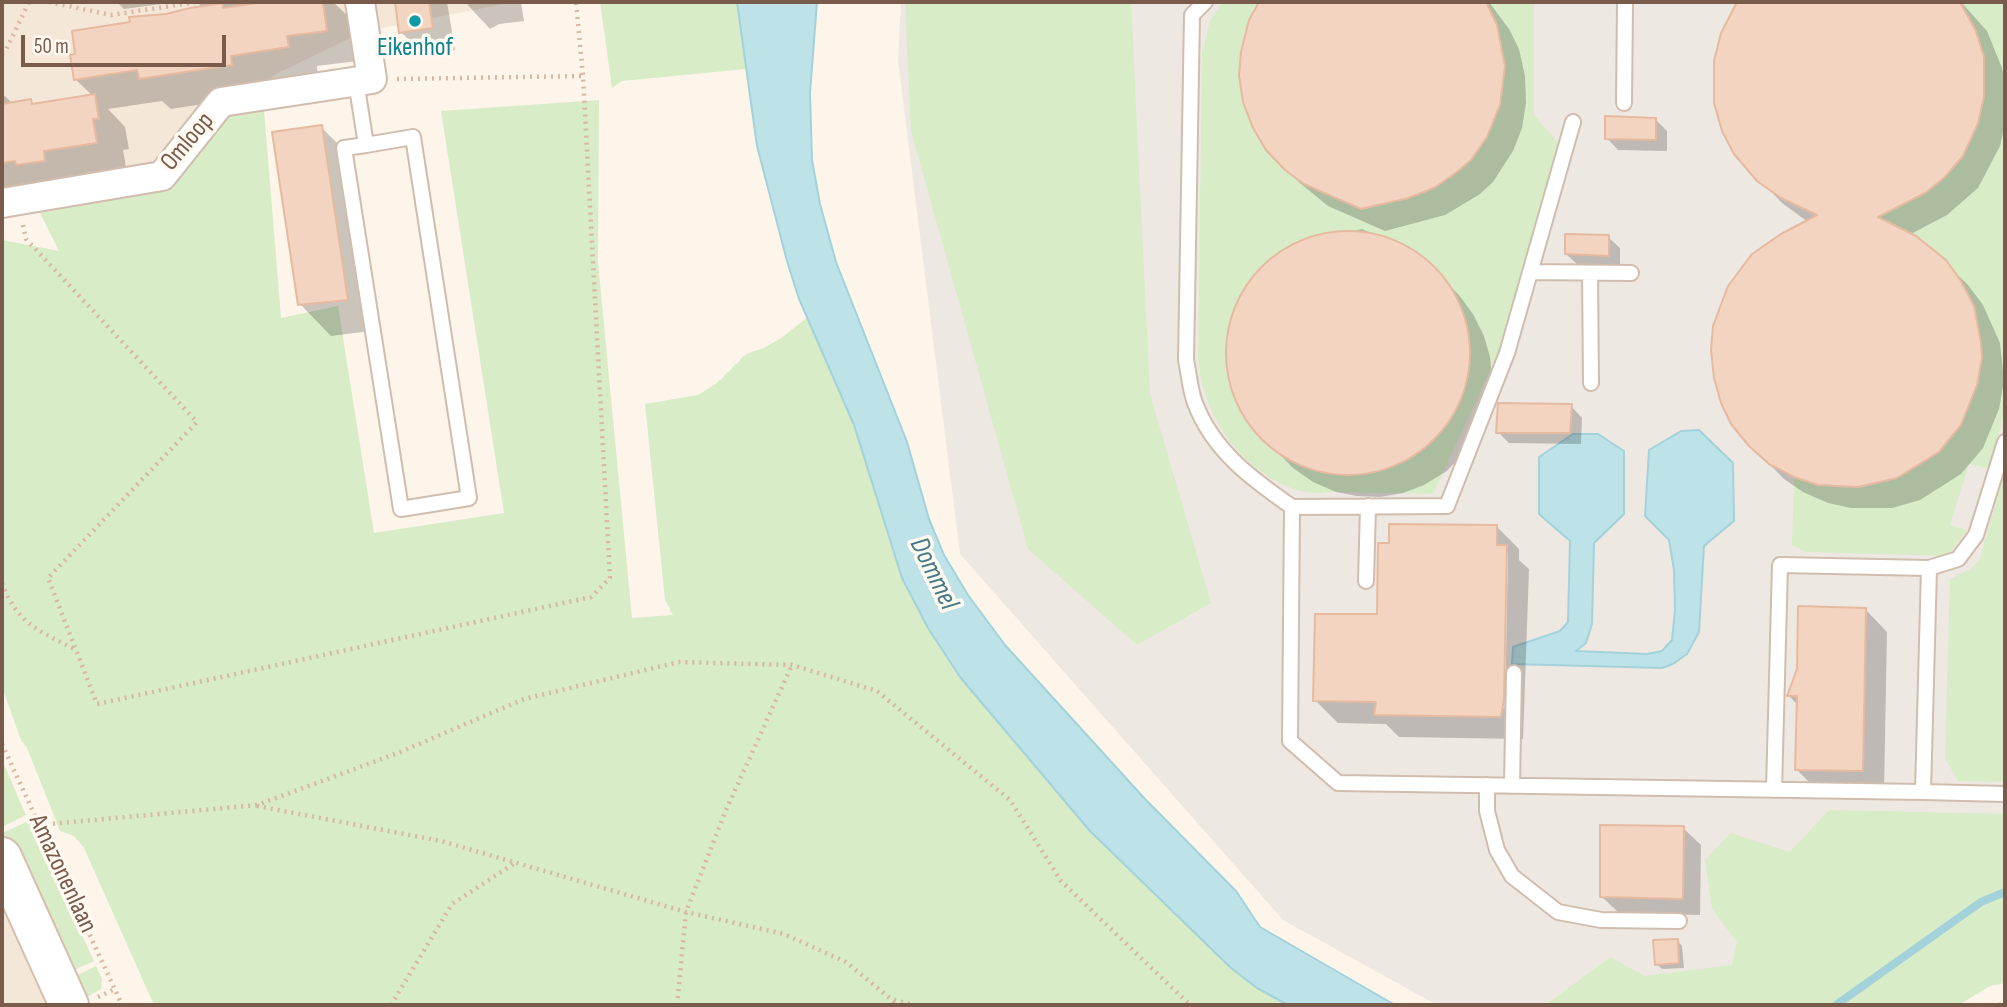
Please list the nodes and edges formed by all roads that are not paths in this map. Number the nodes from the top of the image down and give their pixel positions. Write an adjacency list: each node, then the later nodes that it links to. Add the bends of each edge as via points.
1 (360, 2): 4 (street)
2 (1205, 2): 15 (lane, via 1192,15 1186,360 1195,402 1214,440 1245,474)
3 (1625, 2): 5 (lane)
4 (364, 80): 7 (lane); 8 (street, Omloop, via 221,102 162,176)
5 (1624, 103)
6 (1573, 122): 9 (lane)
7 (366, 145): 7 (lane, via 344,148 401,509 470,498 412,137)
8 (10, 202)
9 (1530, 272): 10 (lane); 14 (lane, via 1507,353 1447,506)
10 (1590, 273): 11 (lane); 12 (lane)
11 (1631, 273)
12 (1591, 383)
13 (2005, 442): 16 (lane, via 1976,535 1958,559)
14 (1368, 506): 15 (lane); 17 (lane)
15 (1293, 507): 19 (lane, via 1290,741 1338,783)
16 (1929, 568): 21 (lane, via 1780,565); 22 (lane)
17 (1366, 581)
18 (1514, 673): 20 (lane)
19 (1487, 785): 20 (lane); 25 (lane, via 1487,811 1497,850 1512,876 1558,912 1601,920)
20 (1512, 786): 21 (lane)
21 (1774, 790): 22 (lane)
22 (1923, 792): 23 (lane)
23 (2005, 794)
24 (2, 857): 26 (street, Amazonenlaan)
25 (1679, 922)
26 (69, 1005)

